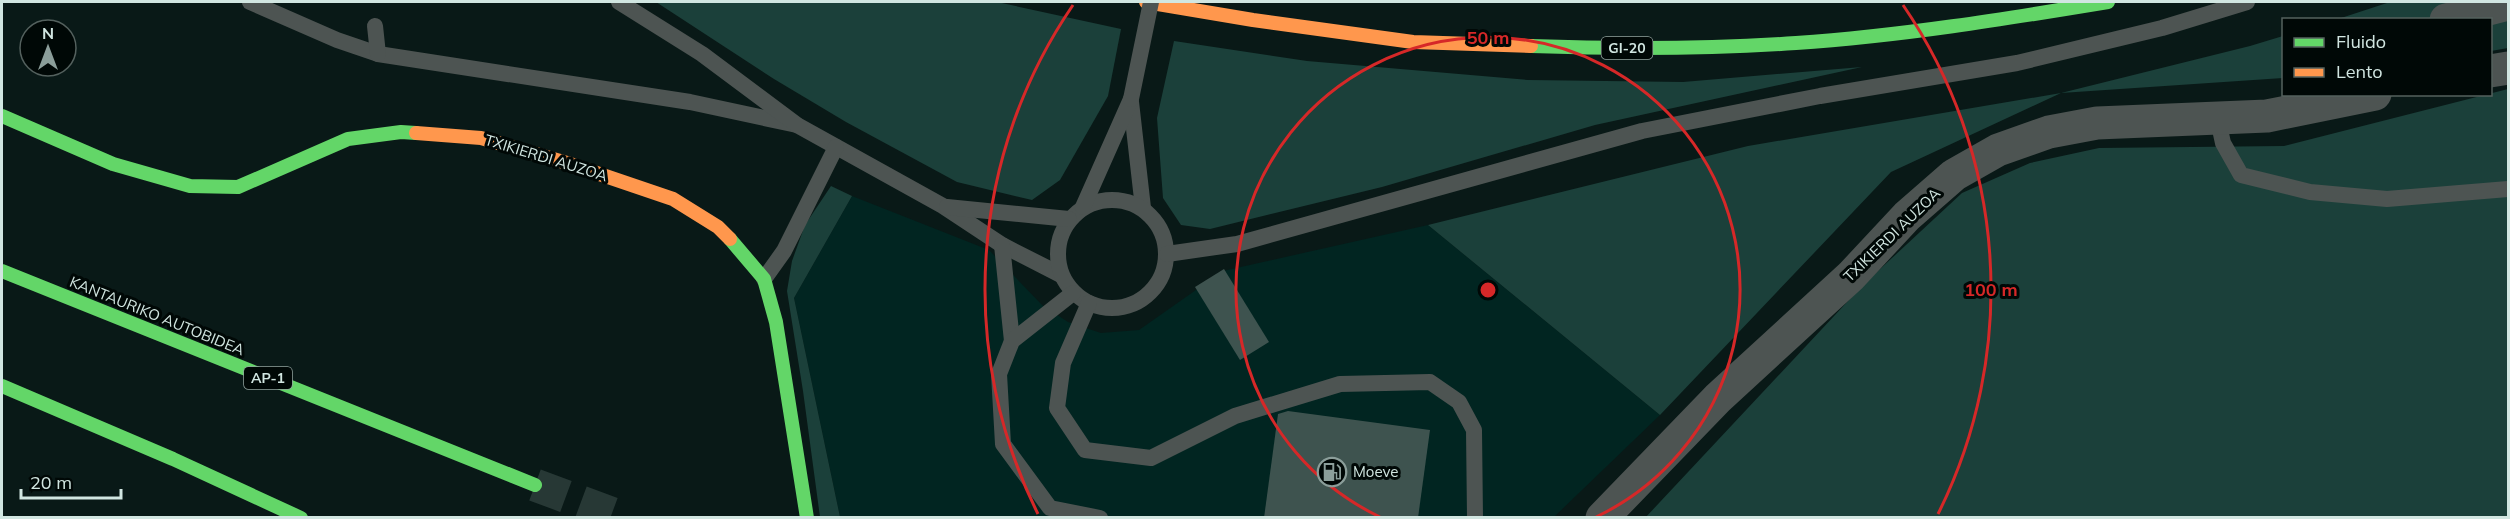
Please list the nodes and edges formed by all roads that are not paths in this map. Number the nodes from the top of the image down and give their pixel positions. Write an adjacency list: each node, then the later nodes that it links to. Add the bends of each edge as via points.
1 (250, 2): 9 (lane)
2 (620, 2): 17 (lane, via 702,54)
3 (1149, 2): 4 (main road, GI-20, via 1413,42 1611,49 1796,43 1982,23); 13 (lane, bridge)
4 (2108, 2)
5 (2247, 2): 25 (lane, via 2163,28 2017,63 1642,131 1237,244)
6 (2508, 4): 7 (street)
7 (2454, 18)
8 (375, 26): 9 (lane)
9 (378, 54): 17 (lane, via 690,102)
10 (2508, 68): 11 (street)
11 (2492, 71)
12 (2353, 96): 14 (street, TXIKIERDI AUZOA)
13 (1131, 99): 21 (lane); 22 (lane)
14 (2275, 103): 16 (street, TXIKIERDI AUZOA)
15 (2, 116): 28 (main road, TXIKIERDI AUZOA, via 113,164 190,186 238,187 348,139 401,132 481,138 673,199 718,227)
16 (2218, 120): 19 (lane, via 2223,143 2241,175 2310,192 2387,199); 38 (street, TXIKIERDI AUZOA, via 2097,123 2049,132 1998,150 1954,176 1906,216 1851,276 1718,398)
17 (797, 125): 18 (lane)
18 (836, 147): 20 (lane); 28 (lane, via 784,251)
19 (2508, 189)
20 (943, 206): 23 (lane); 24 (lane)
21 (1083, 207): 22 (lane, via 1100,200 1119,199); 23 (lane)
22 (1143, 208): 25 (lane, via 1161,228)
23 (1069, 219): 27 (lane, via 1056,254)
24 (1002, 245): 27 (lane); 31 (lane)
25 (1167, 254): 30 (lane, via 1163,275 1150,293 1132,305 1110,308)
26 (2, 271): 33 (main road, KANTAURIKO AUTOBIDEA / AP-1)
27 (1061, 275): 29 (lane)
28 (764, 279): 35 (main road, TXIKIERDI AUZOA, via 776,322)
29 (1073, 293): 30 (lane); 31 (lane)
30 (1089, 303): 37 (lane, via 1064,363 1057,408 1086,450 1151,458 1234,416 1340,384 1430,382 1459,402 1474,430)
31 (1012, 341): 36 (lane, via 999,374 1004,444 1050,508)
32 (2, 386): 34 (main road)
33 (535, 485)
34 (301, 518)
35 (807, 518)
36 (1100, 518)
37 (1475, 518)
38 (1602, 518)

